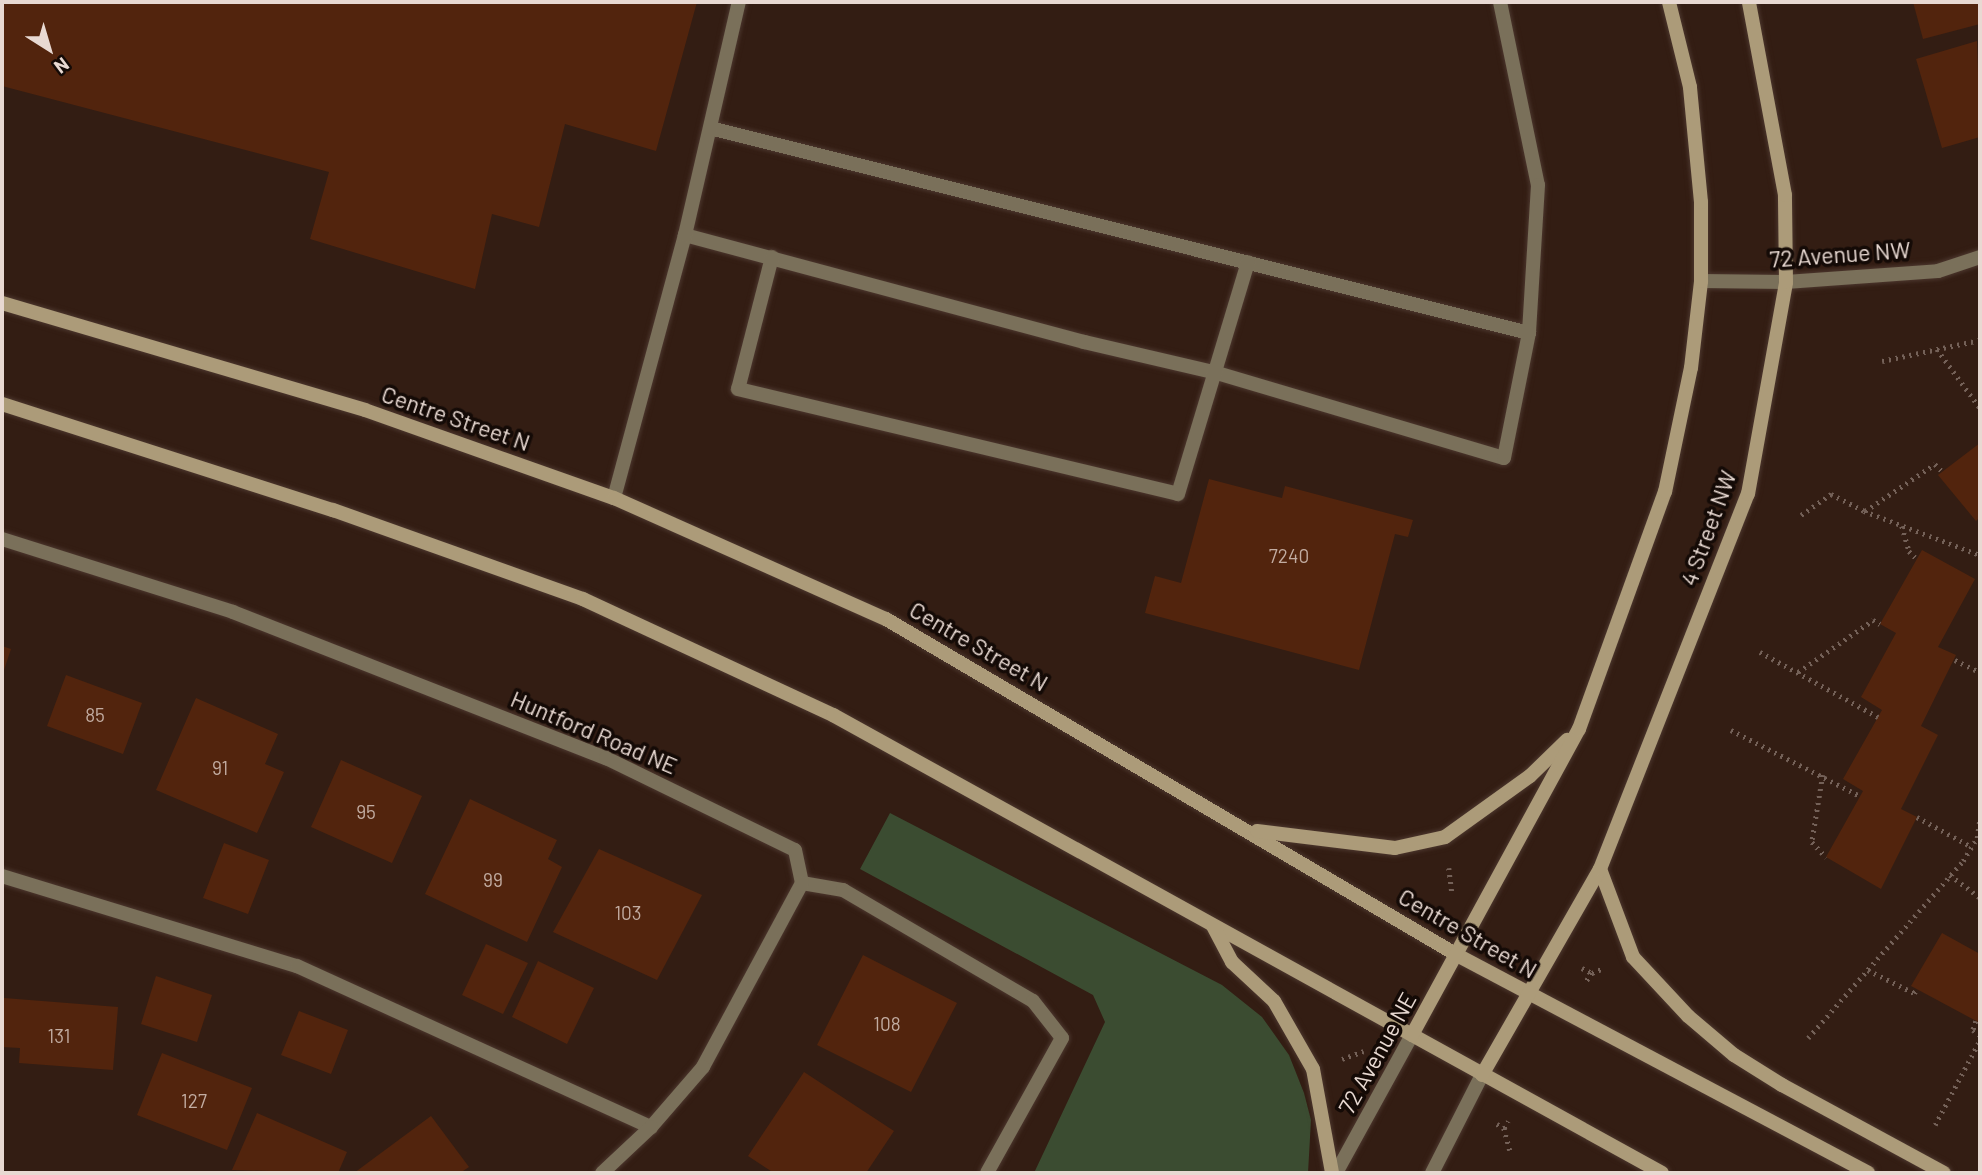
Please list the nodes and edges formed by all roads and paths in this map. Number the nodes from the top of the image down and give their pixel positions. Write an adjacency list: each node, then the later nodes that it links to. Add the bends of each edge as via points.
1 (739, 2): 5 (street)
2 (1500, 2): 13 (street, via 1538,185)
3 (1670, 2): 10 (main road, via 1690,87 1701,202)
4 (1749, 2): 11 (main road, 4 Street NW, via 1785,195)
5 (710, 128): 6 (street); 9 (street)
6 (685, 234): 7 (street); 21 (street)
7 (772, 257): 17 (street, via 1084,342); 17 (street, via 738,389 1178,494)
8 (1980, 257): 11 (street, 72 Avenue NW, via 1938,271)
9 (1248, 262): 13 (street); 17 (street)
10 (1701, 281): 11 (street, 72 Avenue NW); 34 (main road, via 1691,368 1665,492)
11 (1786, 282): 44 (main road, 4 Street NW, via 1748,494)
12 (2, 303): 21 (main road, Centre Street N, via 365,410)
13 (1529, 333): 17 (street, via 1504,458)
14 (1980, 340): 15 (path)
15 (1937, 349): 16 (path); 19 (path)
16 (1882, 362)
17 (1217, 373)
18 (2, 404): 50 (main road, via 333,510 583,599 833,715)
19 (1980, 408)
20 (1943, 472): 22 (path, via 1935,464)
21 (614, 498): 40 (main road, Centre Street N, via 886,619)
22 (1864, 511): 23 (path, via 1831,494); 24 (path)
23 (1801, 515)
24 (1902, 525): 26 (path); 27 (path, via 1909,551)
25 (2, 539): 47 (street, Huntford Road NE, via 233,612 606,758 795,849)
26 (1980, 555)
27 (1917, 559)
28 (1880, 624): 31 (path, via 1873,620)
29 (1760, 652): 31 (path)
30 (1955, 660): 32 (path)
31 (1798, 672): 33 (path)
32 (1980, 672)
33 (1878, 717)
34 (1578, 729): 40 (main road, via 1530,776 1445,838 1395,848); 51 (main road)
35 (1731, 730): 36 (path)
36 (1823, 775): 37 (path); 43 (path, via 1812,842)
37 (1860, 796)
38 (1917, 817): 41 (path)
39 (1980, 817): 41 (path)
40 (1252, 830): 51 (main road, Centre Street N)
41 (1972, 847): 46 (path)
42 (1448, 857): 48 (path)
43 (1826, 857)
44 (1600, 869): 56 (main road, 4 Street NW); 74 (main road, via 1633,957 1688,1016 1734,1055 1782,1085)
45 (2, 876): 65 (street, via 297,966)
46 (1950, 876): 49 (path); 53 (path)
47 (802, 883): 65 (street, via 704,1067); 69 (street, via 843,890 1033,1001 1062,1038)
48 (1452, 893)
49 (1980, 898)
50 (1213, 926): 58 (main road); 70 (main road, via 1232,962 1274,1001 1313,1069)
51 (1457, 955): 56 (main road, Centre Street N); 58 (main road, 72 Avenue NE)
52 (1582, 968): 54 (path, via 1592,973)
53 (1868, 970): 55 (path, via 1914,993); 59 (path)
54 (1586, 982)
55 (1917, 989)
56 (1526, 994): 63 (main road); 73 (main road, Centre Street N)
57 (1976, 1021): 60 (path, via 1973,1030)
58 (1412, 1035): 63 (main road); 70 (street, 72 Avenue NE)
59 (1808, 1038)
60 (1980, 1038): 64 (path)
61 (1364, 1051): 62 (path)
62 (1333, 1063)
63 (1482, 1075): 71 (street); 72 (main road)
64 (1935, 1125)
65 (652, 1128): 68 (street)
66 (1504, 1128): 67 (path)
67 (1510, 1150)
68 (602, 1173)
69 (987, 1173)
70 (1334, 1173)
71 (1432, 1173)
72 (1662, 1173)
73 (1868, 1173)
74 (1944, 1173)

